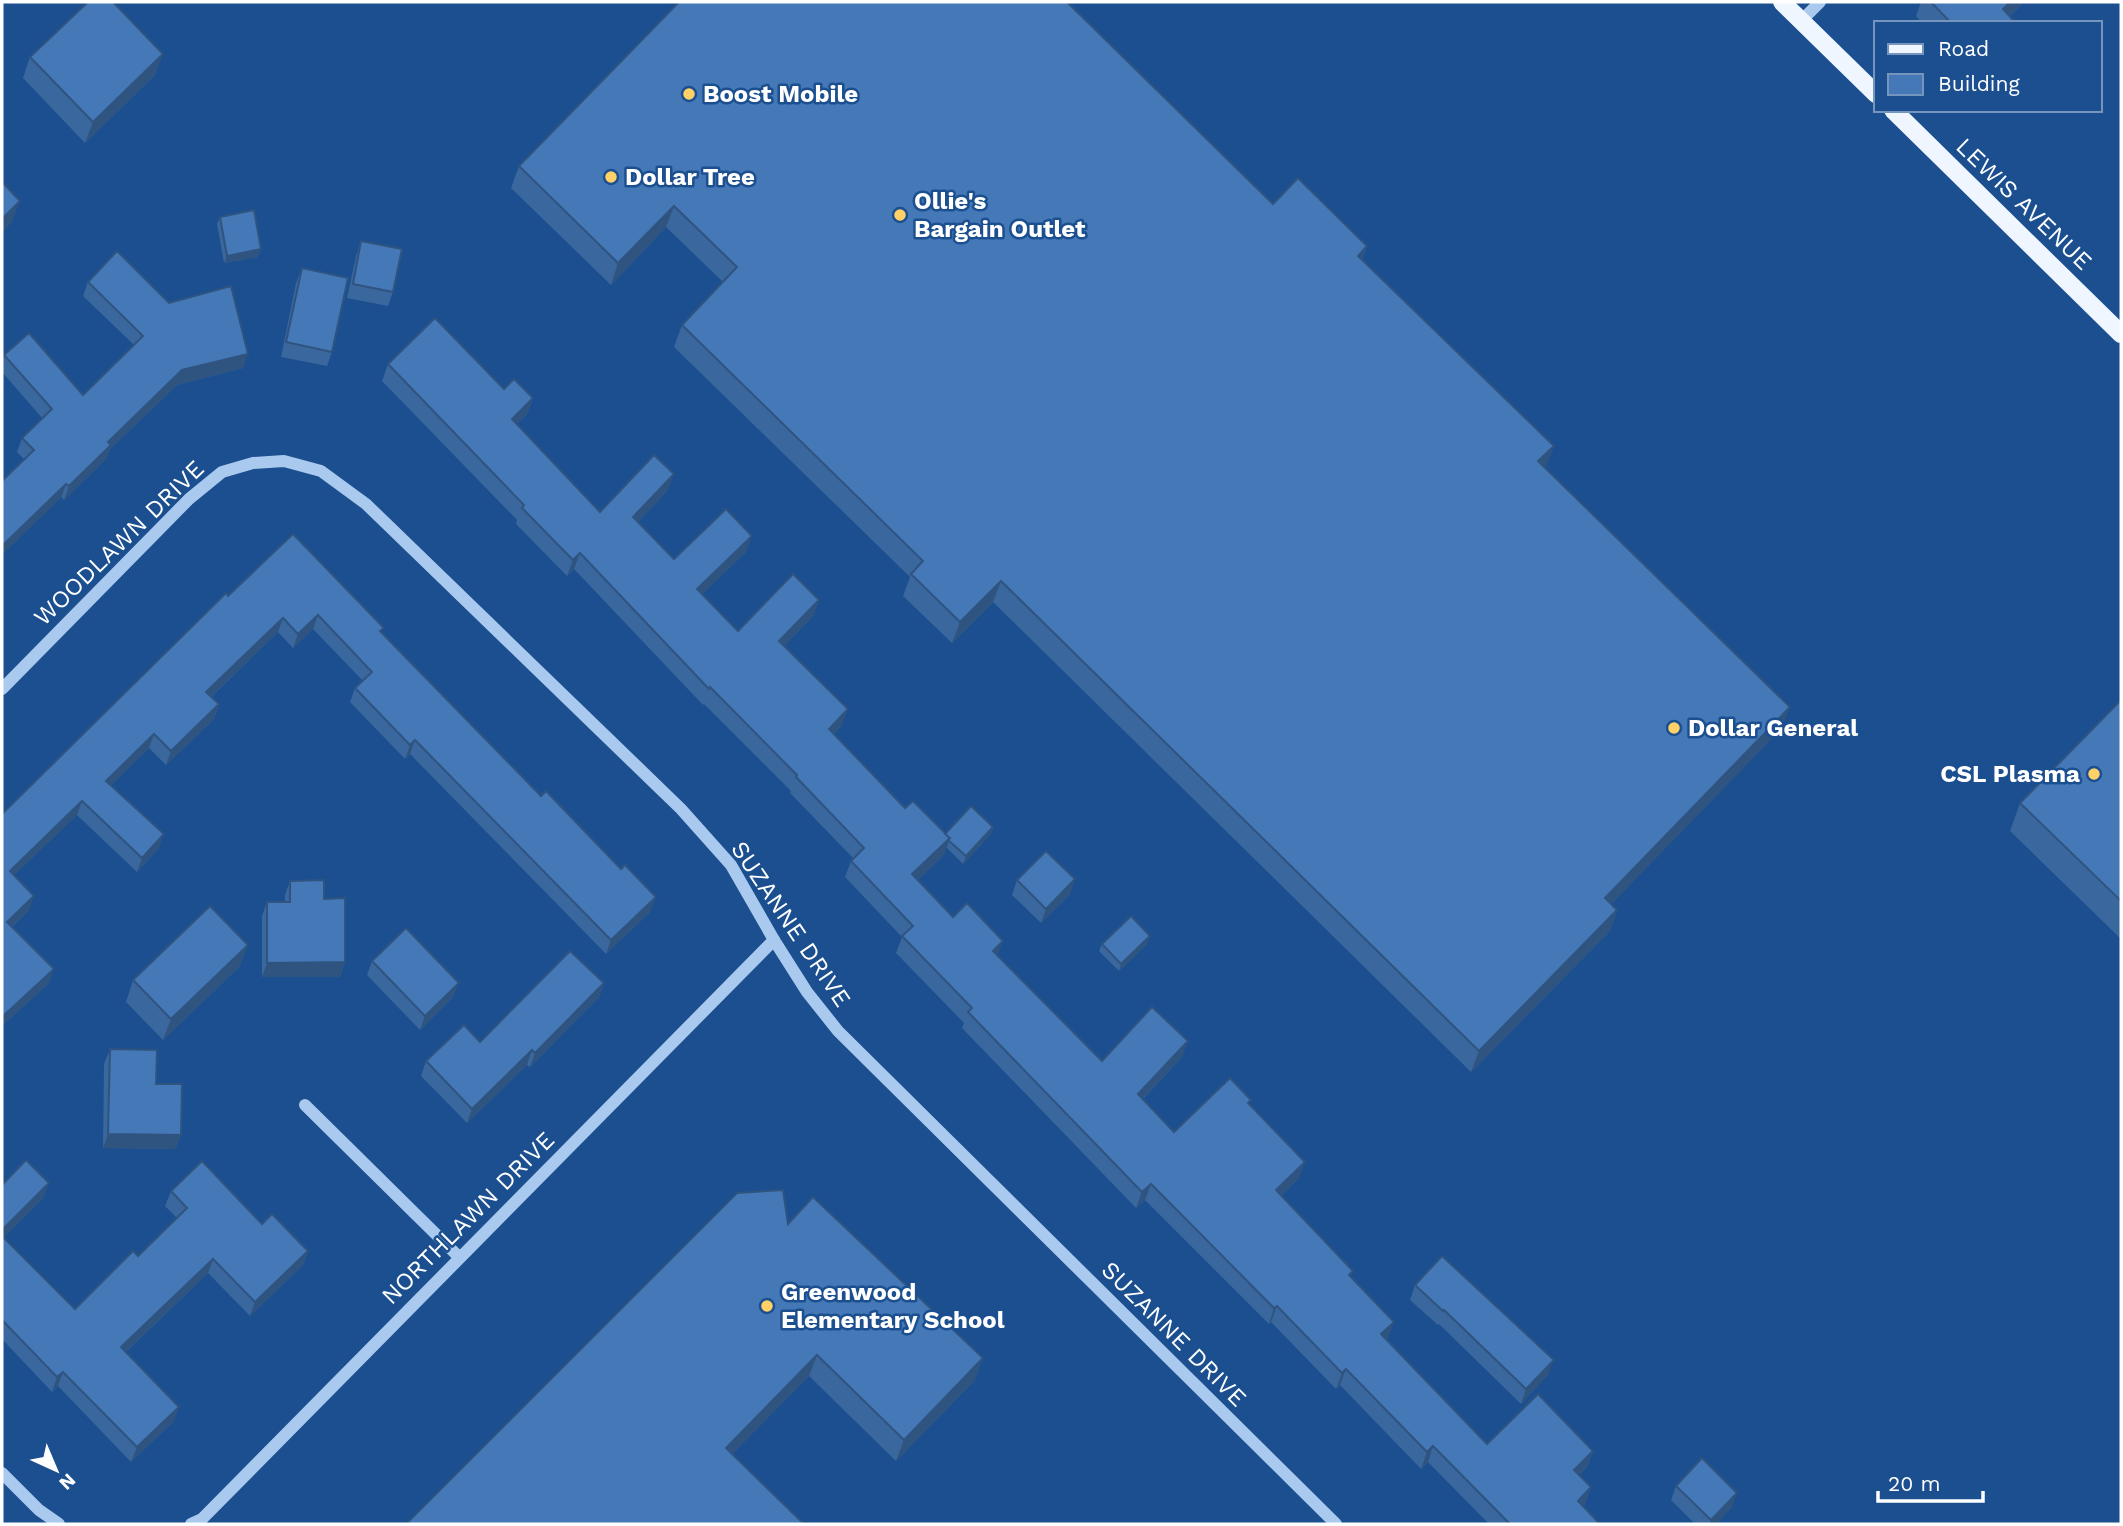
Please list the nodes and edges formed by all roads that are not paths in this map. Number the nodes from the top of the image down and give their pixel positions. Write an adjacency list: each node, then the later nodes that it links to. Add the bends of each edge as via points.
1 (1782, 2): 3 (main road)
2 (1820, 2): 3 (street)
3 (1801, 21): 4 (main road)
4 (1874, 92)
5 (1895, 112): 6 (main road, LEWIS AVENUE)
6 (2121, 334)
7 (284, 461): 8 (street, WOODLAWN DRIVE, via 222,471); 9 (street, SUZANNE DRIVE, via 321,471 366,504 671,800 731,865)
8 (2, 689)
9 (774, 940): 11 (street, NORTHLAWN DRIVE); 15 (street, SUZANNE DRIVE, via 838,1031)
10 (304, 1105): 11 (street)
11 (459, 1257): 14 (street, NORTHLAWN DRIVE, via 202,1519)
12 (2, 1474): 13 (street)
13 (59, 1524)
14 (191, 1524)
15 (1336, 1524)

